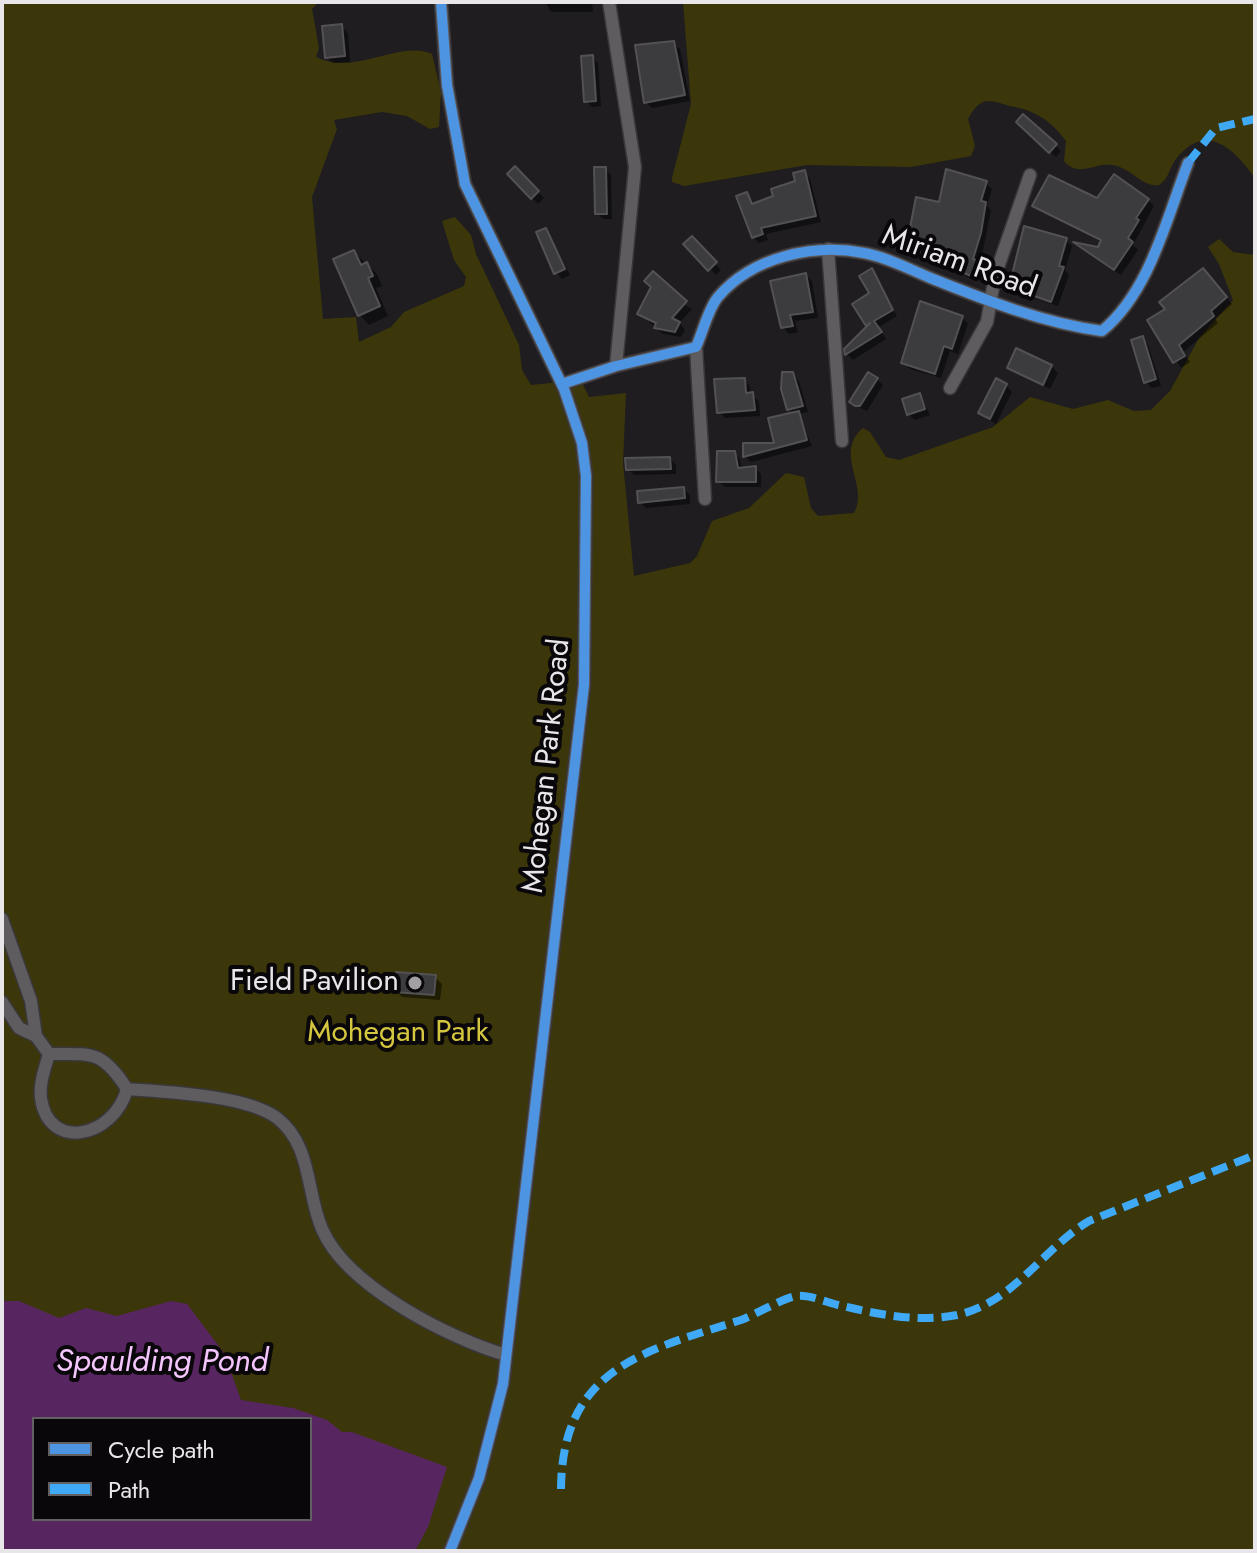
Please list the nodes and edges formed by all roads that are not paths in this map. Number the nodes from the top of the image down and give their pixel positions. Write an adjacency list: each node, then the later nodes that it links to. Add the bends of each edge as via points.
1 (441, 2): 9 (street, Mohegan Park Road, via 449,101 465,184)
2 (609, 2): 8 (street, via 635,167)
3 (1188, 163): 6 (street, Miriam Road, via 1141,282 1123,313 1102,331 1067,326)
4 (1030, 175): 6 (street, via 995,276)
5 (828, 249): 6 (street, Miriam Road, via 867,253); 7 (street, Miriam Road, via 786,256 744,273 716,299); 11 (street)
6 (992, 302): 10 (street, via 987,322)
7 (696, 347): 8 (street); 12 (street)
8 (616, 366): 9 (street)
9 (562, 384): 18 (street, Mohegan Park Road, via 585,463 586,665)
10 (950, 388)
11 (842, 441)
12 (705, 499)
13 (2, 919): 15 (street, via 33,1006)
14 (2, 1002): 15 (street, via 21,1030)
15 (36, 1036): 16 (street)
16 (49, 1054): 17 (street, via 96,1055); 17 (street, via 41,1100 50,1118 66,1130 86,1133 105,1125)
17 (127, 1089): 18 (street, via 243,1104 272,1114 301,1148 326,1238 356,1272 453,1335)
18 (506, 1355): 19 (street, Mohegan Park Road, via 492,1437)
19 (450, 1551)

